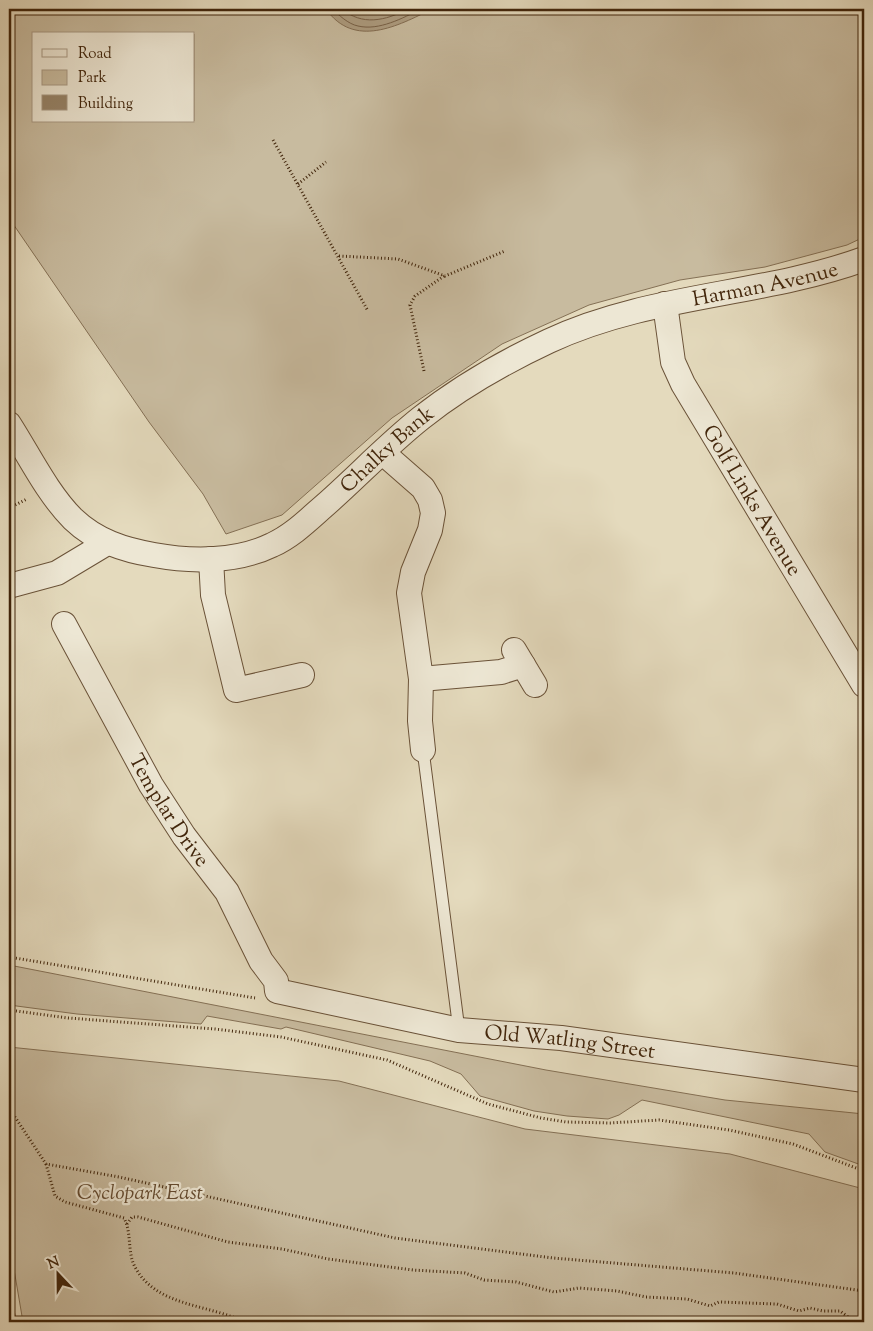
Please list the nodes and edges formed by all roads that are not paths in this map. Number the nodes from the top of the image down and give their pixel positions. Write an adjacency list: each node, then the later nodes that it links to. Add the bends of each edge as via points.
1 (864, 259): 2 (street, Harman Avenue, via 776,285)
2 (665, 304): 4 (street, Chalky Bank, via 581,328 521,355 439,405); 9 (street, Golf Links Avenue, via 673,362 683,384)
3 (9, 424): 5 (street, Chalky Bank, via 66,511 86,530)
4 (383, 453): 6 (street, Chalky Bank, via 282,540 256,552); 11 (street, via 423,488 433,513 408,593)
5 (107, 543): 6 (street, Chalky Bank, via 165,557); 7 (street, via 56,574)
6 (211, 559): 10 (street, via 213,595 236,690)
7 (9, 586)
8 (64, 624): 15 (street, Templar Drive, via 151,785 227,892 261,961 276,981)
9 (854, 649): 13 (street, Golf Links Avenue)
10 (302, 675)
11 (421, 679): 12 (street, via 501,672 518,657); 14 (street)
12 (536, 685)
13 (864, 685)
14 (423, 750): 16 (lane)
15 (277, 991): 16 (street, Old Watling Street)
16 (459, 1030): 17 (street, Old Watling Street, via 561,1038)
17 (864, 1080)

